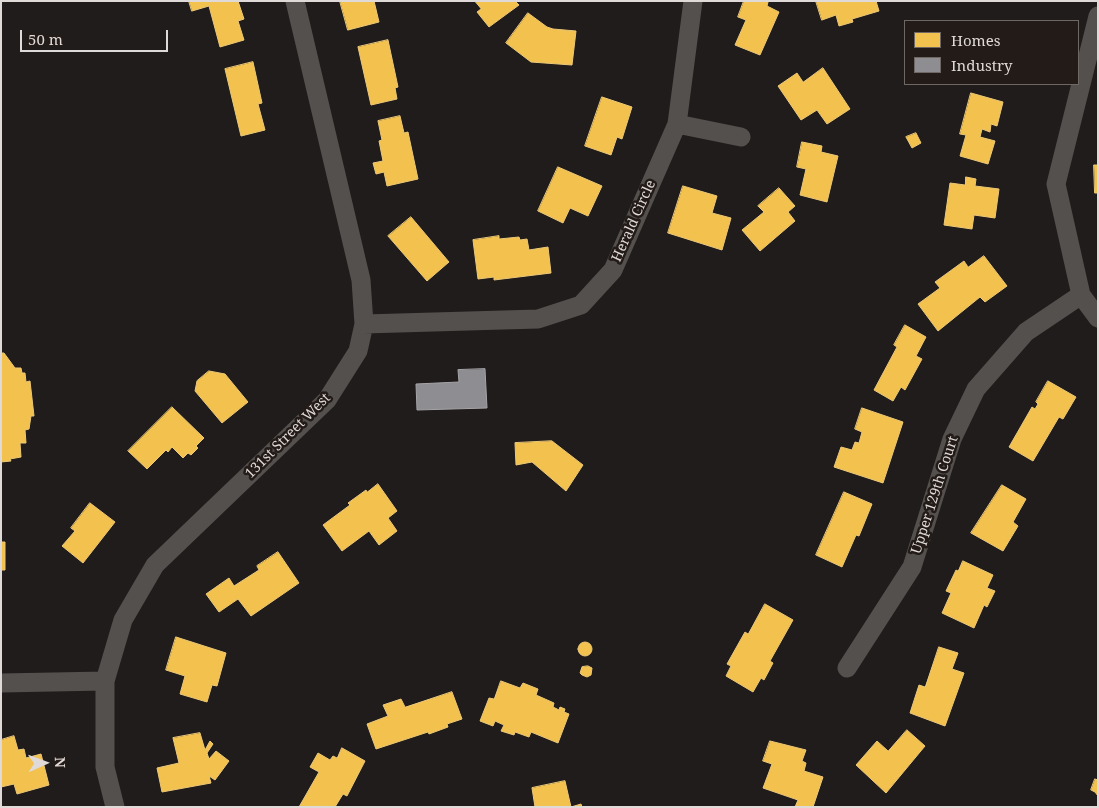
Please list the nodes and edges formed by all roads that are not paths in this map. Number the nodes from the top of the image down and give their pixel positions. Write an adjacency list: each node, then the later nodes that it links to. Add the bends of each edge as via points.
1 (295, 1): 8 (street, 131st Street West, via 361,280)
2 (693, 1): 4 (street, Herald Circle)
3 (1098, 16): 6 (street, via 1056,184)
4 (677, 124): 5 (street); 8 (street, Herald Circle, via 613,270 580,306 538,319)
5 (741, 136)
6 (1081, 296): 7 (street); 9 (street, Upper 129th Court, via 1026,332 976,389 952,439 912,567)
7 (1098, 318)
8 (364, 324): 10 (street, 131st Street West, via 358,351 327,400 155,565 123,620)
9 (847, 668)
10 (104, 681): 11 (street); 12 (street, 131st Street West, via 105,766)
11 (1, 683)
12 (115, 807)

